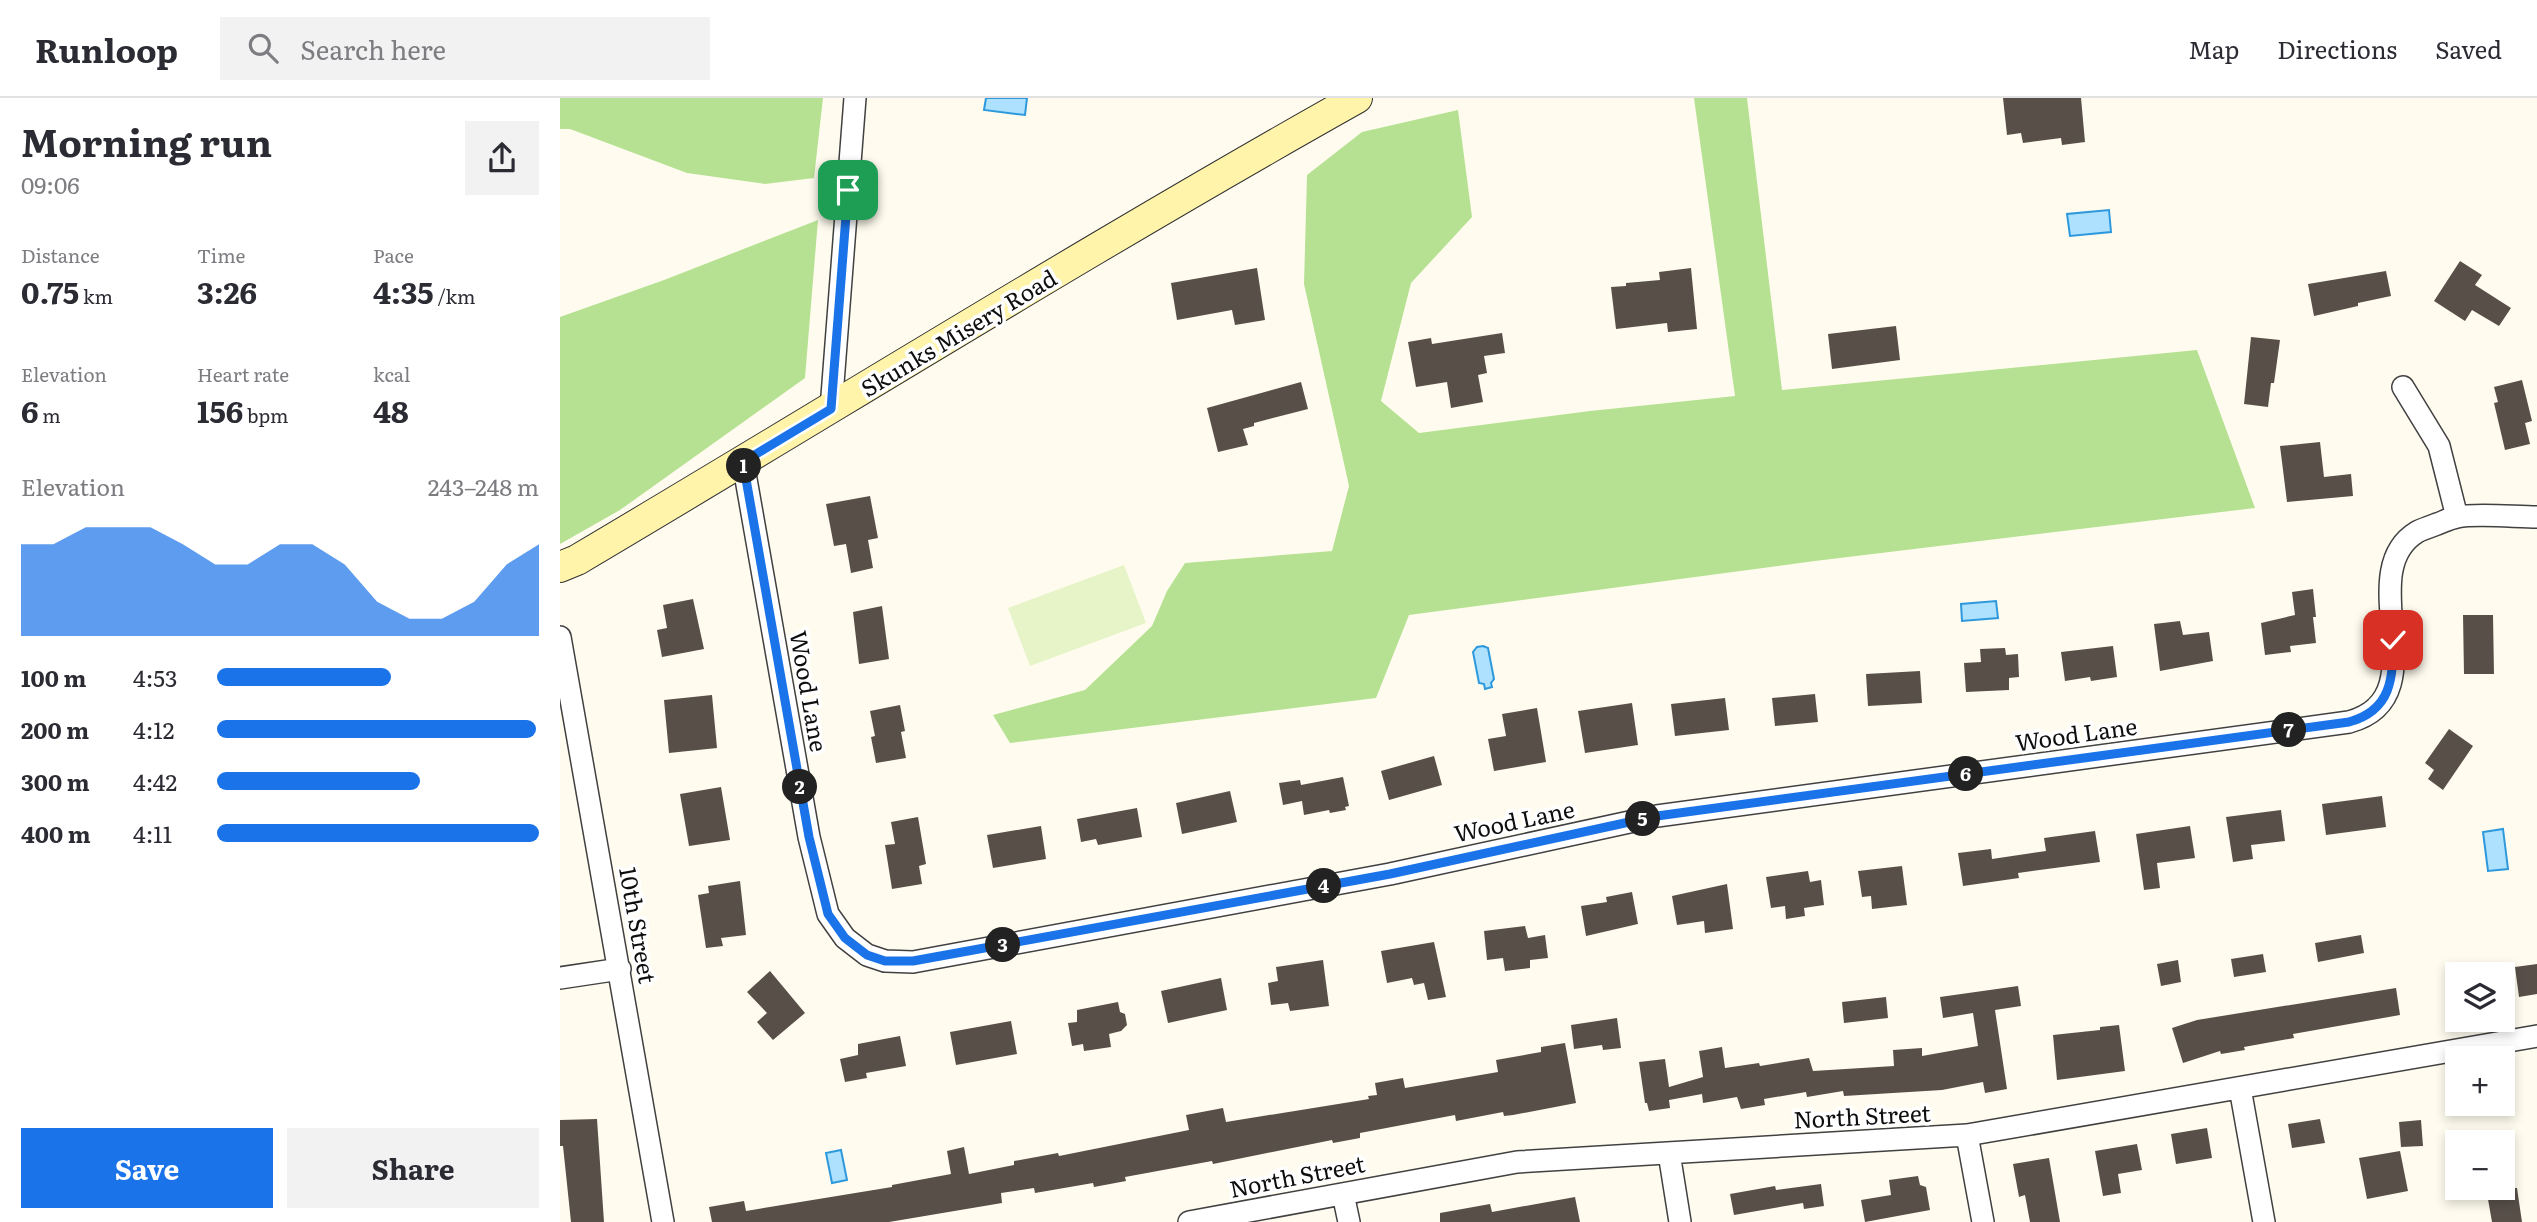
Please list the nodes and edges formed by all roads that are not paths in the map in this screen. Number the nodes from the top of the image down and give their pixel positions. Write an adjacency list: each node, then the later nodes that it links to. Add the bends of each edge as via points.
1 (855, 98): 4 (street)
2 (1357, 98): 4 (main road, Skunks Misery Road, via 1022,292)
3 (2403, 387): 6 (street, via 2439,446)
4 (831, 409): 5 (main road, Skunks Misery Road)
5 (743, 462): 6 (street, Wood Lane, via 809,837 828,914 845,938 867,955 885,961 913,961 1390,874 1657,816 2362,719 2383,700 2393,672 2389,581 2399,551 2416,533); 8 (main road, Skunks Misery Road)
6 (2457, 517): 7 (street, Wood Lane)
7 (2537, 517)
8 (560, 567)
9 (560, 637): 10 (street, 10th Street)
10 (570, 746): 11 (street, 10th Street)
11 (620, 969): 12 (street); 18 (street, 10th Street)
12 (560, 978)
13 (2537, 1037): 14 (street, North Street)
14 (2240, 1088): 15 (street, North Street); 23 (street)
15 (1967, 1135): 16 (street, North Street); 22 (street)
16 (1669, 1153): 17 (street, North Street, via 1491,1165); 21 (street)
17 (1343, 1194): 19 (street, North Street); 20 (street)
18 (663, 1222)
19 (1189, 1222)
20 (1349, 1222)
21 (1680, 1222)
22 (1983, 1222)
23 (2264, 1222)

